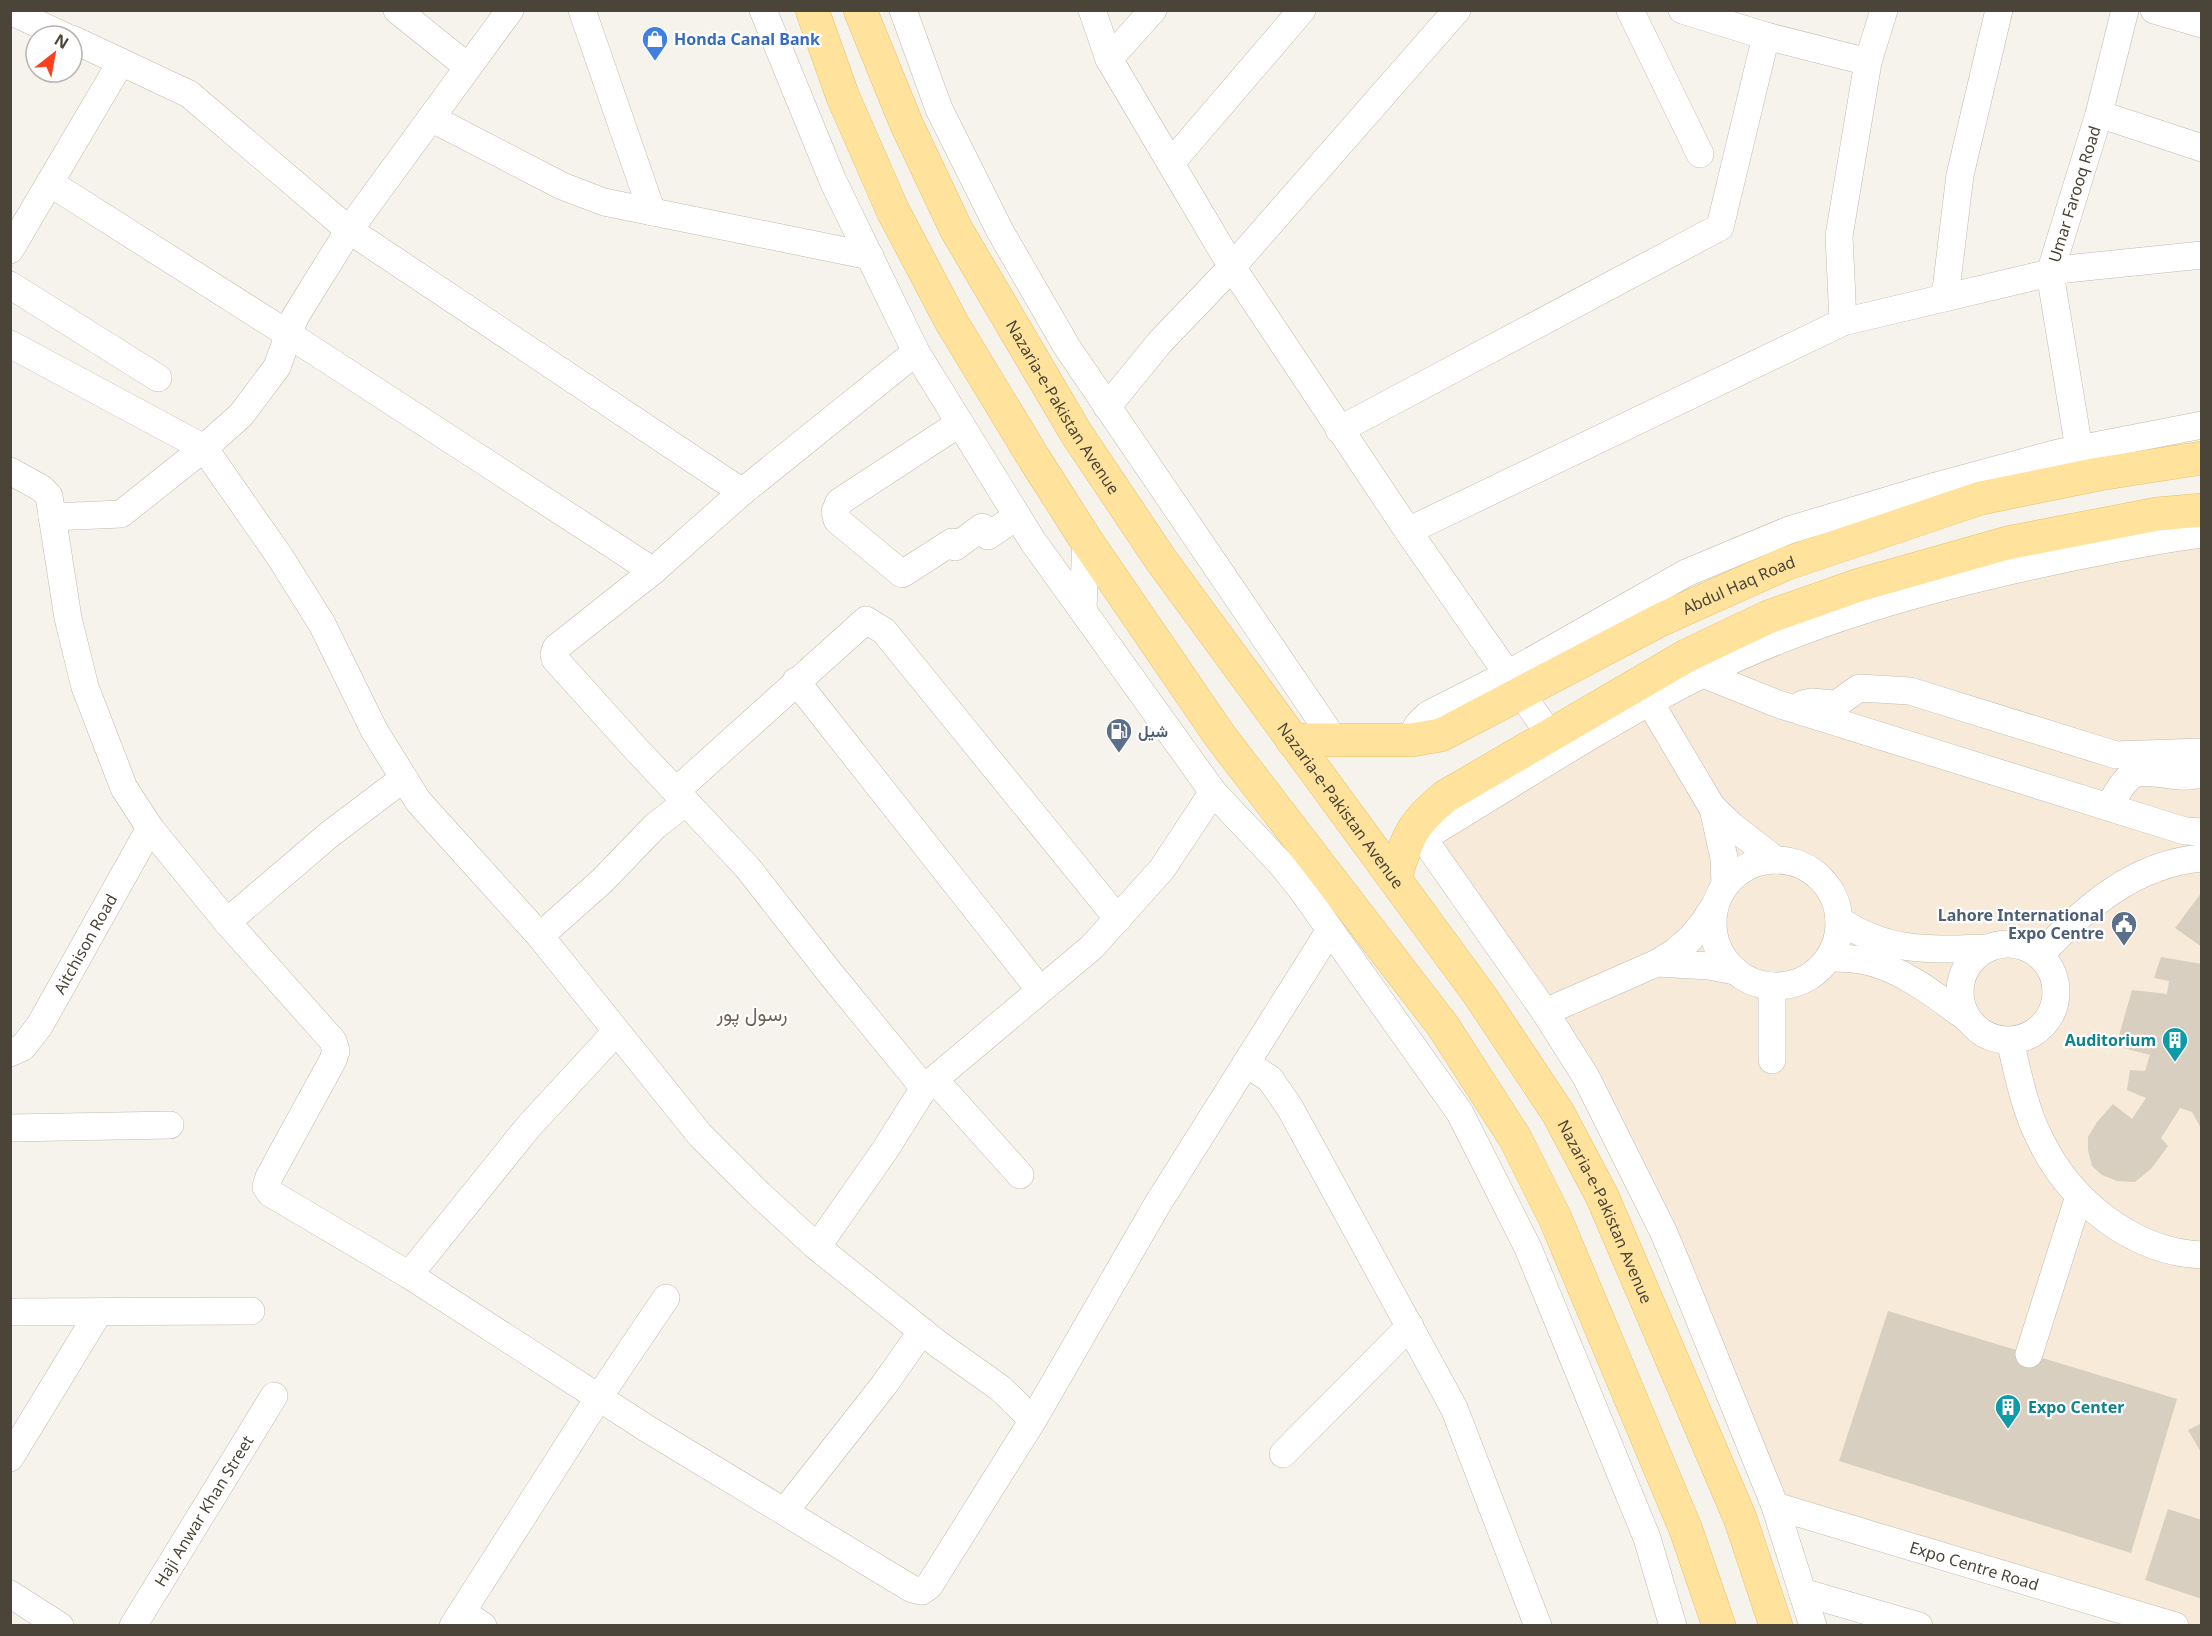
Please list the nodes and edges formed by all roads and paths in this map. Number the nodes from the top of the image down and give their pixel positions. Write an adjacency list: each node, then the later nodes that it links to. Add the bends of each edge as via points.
1 (397, 10): 26 (street)
2 (510, 10): 26 (street)
3 (582, 10): 35 (street)
4 (763, 10): 39 (street, via 833,181)
5 (812, 10): 63 (main road, via 843,97 893,211 952,323)
6 (860, 10): 30 (main road, Nazaria-e-Pakistan Avenue)
7 (903, 10): 27 (street)
8 (1092, 10): 23 (street)
9 (1153, 10): 23 (street)
10 (1302, 10): 33 (street)
11 (1457, 10): 40 (street)
12 (1630, 10): 32 (street)
13 (1682, 10): 21 (street)
14 (1884, 10): 25 (street)
15 (1999, 10): 43 (street, via 1960,175)
16 (2125, 10): 28 (street, Umar Farooq Road)
17 (2154, 10): 20 (street)
18 (10, 11): 19 (street)
19 (38, 24)
20 (2202, 24)
21 (1766, 36): 25 (street); 52 (street, via 1720,227)
22 (84, 45): 24 (street)
23 (1109, 59): 33 (street)
24 (121, 62): 34 (street); 36 (street, via 189,94)
25 (1868, 62): 44 (street, via 1839,236)
26 (468, 67): 29 (street)
27 (939, 109): 30 (street); 49 (street, via 1000,231 1067,347)
28 (2099, 114): 31 (street); 41 (street, Umar Farooq Road)
29 (431, 118): 35 (street, via 562,186 604,202); 36 (street)
30 (906, 123): 72 (main road, Nazaria-e-Pakistan Avenue, via 956,229 1076,433 1161,560)
31 (2202, 148)
32 (1700, 154)
33 (1171, 163): 40 (street)
34 (50, 183): 37 (street); 45 (street)
35 (652, 212): 39 (street)
36 (349, 230): 45 (street); 57 (street)
37 (10, 250)
38 (2202, 255): 41 (street)
39 (870, 256): 47 (street)
40 (1232, 267): 49 (street, via 1160,342); 52 (street)
41 (2050, 273): 43 (street); 54 (street, Umar Farooq Road)
42 (10, 285): 48 (street)
43 (1946, 298): 44 (street)
44 (1843, 322): 61 (street)
45 (288, 334): 53 (street, via 277,367 241,415); 64 (street)
46 (10, 344): 53 (street)
47 (916, 352): 50 (street); 57 (street)
48 (158, 378)
49 (1107, 407): 73 (street)
50 (960, 423): 59 (street); 59 (street, via 839,502 837,520 902,574 952,542 956,548 982,527 988,536)
51 (2202, 425): 54 (street)
52 (1339, 430): 61 (street)
53 (204, 448): 60 (street, via 121,514); 76 (street, via 322,624 374,730)
54 (2079, 449): 68 (street, via 1789,530 1686,573)
55 (2202, 458): 68 (main road, Abdul Haq Road, via 1981,498 1796,561)
56 (10, 471): 60 (street, via 49,496)
57 (742, 492): 64 (street)
58 (2202, 510): 66 (main road, via 2157,514 1996,546 1859,585 1768,617)
59 (1017, 516): 65 (street)
60 (52, 518): 81 (street, via 68,618 85,687 124,788)
61 (1408, 531): 68 (street)
62 (2202, 534): 66 (street, via 2008,571 1862,609 1773,642)
63 (1086, 540): 65 (street); 84 (main road, via 1220,736)
64 (653, 570): 78 (street, via 554,654)
65 (1083, 609): 77 (street)
66 (1695, 664): 69 (main road); 70 (street)
67 (796, 681): 78 (street); 89 (street, via 866,620 878,626); 100 (street)
68 (1514, 683): 71 (street); 73 (main road, Abdul Haq Road, via 1441,735 1412,740)
69 (1643, 693): 71 (main road); 80 (street); 83 (street)
70 (1790, 707): 74 (street, via 1812,702 1838,703 1859,688 1910,691 2115,755); 79 (street)
71 (1550, 735): 83 (main road, via 1446,796 1427,811)
72 (1292, 740): 73 (main road, Abdul Haq Road); 87 (main road, Nazaria-e-Pakistan Avenue)
73 (1335, 741)
74 (2202, 752)
75 (2202, 772): 79 (street, via 2136,774 2126,781)
76 (404, 778): 91 (street, via 330,834); 93 (street, via 418,801)
77 (1213, 792): 84 (street); 89 (street, via 1162,869)
78 (681, 796): 93 (street, via 602,881); 108 (street, via 747,867 830,973)
79 (2109, 806): 82 (street, via 2185,831)
80 (1712, 807): 86 (street); 88 (street, via 1721,841)
81 (150, 828): 91 (street); 105 (street, Aitchison Road, via 40,1025 23,1047)
82 (2202, 832)
83 (1418, 834): 87 (main road); 101 (street)
84 (1293, 857): 92 (street); 137 (main road, via 1443,1026 1515,1138 1555,1218 1686,1530)
85 (2202, 858): 95 (street, via 2163,865 2129,879 2099,898)
86 (1776, 860): 88 (street, via 1743,870); 90 (street, via 1799,865 1819,878 1833,897)
87 (1395, 879): 138 (main road, Nazaria-e-Pakistan Avenue, via 1481,997 1558,1113 1602,1196 1740,1518)
88 (1720, 894): 97 (street, via 1691,938); 98 (street, via 1714,937)
89 (1118, 919): 100 (street)
90 (1839, 920): 94 (street, via 1858,933 1891,944 1918,949); 96 (street)
91 (227, 922): 115 (street, via 333,1041 336,1051 266,1187 270,1193)
92 (1330, 930): 107 (street); 136 (street, via 1460,1113 1528,1248 1647,1538)
93 (540, 936): 103 (street)
94 (1987, 948): 95 (street, via 2014,944); 102 (street, via 1967,967 1961,980 1962,1007)
95 (2040, 955): 104 (street, via 2056,982 2052,1014 2035,1034)
96 (1829, 958): 99 (street, via 1798,983); 102 (street, via 1886,967)
97 (1657, 963): 98 (street); 101 (street)
98 (1735, 971): 99 (street, via 1758,984)
99 (1772, 986): 106 (street)
100 (1040, 990): 108 (street)
101 (1545, 1012): 128 (street, via 1586,1077 1663,1231)
102 (1968, 1019): 104 (street, via 1986,1035)
103 (616, 1032): 113 (street, via 700,1135); 115 (street, via 529,1126)
104 (2010, 1041): 112 (street, via 2026,1107 2039,1137 2056,1168)
105 (10, 1053)
106 (1772, 1060)
107 (1246, 1063): 120 (street, via 1270,1079 1290,1108); 125 (street, via 1157,1205)
108 (929, 1084): 111 (street); 113 (street)
109 (170, 1125): 110 (street)
110 (10, 1128)
111 (1020, 1175)
112 (2079, 1196): 114 (street, via 2132,1235 2163,1247); 122 (street)
113 (817, 1247): 121 (street)
114 (2202, 1255)
115 (409, 1275): 124 (street)
116 (666, 1298): 124 (street)
117 (251, 1311): 119 (street)
118 (10, 1312): 119 (street)
119 (99, 1312): 127 (street)
120 (1410, 1326): 126 (street); 135 (street, via 1454,1408)
121 (922, 1331): 125 (street, via 1000,1388); 129 (street)
122 (2029, 1354)
123 (274, 1396): 134 (street, Haji Anwar Khan Street)
124 (599, 1397): 129 (street); 132 (street)
125 (1033, 1419): 129 (street, via 929,1586 922,1591 912,1589)
126 (1283, 1454)
127 (10, 1458)
128 (1775, 1506): 130 (street); 141 (street, Expo Centre Road)
129 (785, 1511)
130 (1802, 1592): 139 (street); 140 (street)
131 (10, 1594): 133 (street)
132 (466, 1621)
133 (60, 1626)
134 (133, 1626)
135 (1538, 1626)
136 (1673, 1626)
137 (1719, 1626)
138 (1776, 1626)
139 (1813, 1626)
140 (1919, 1626)
141 (2175, 1626)

